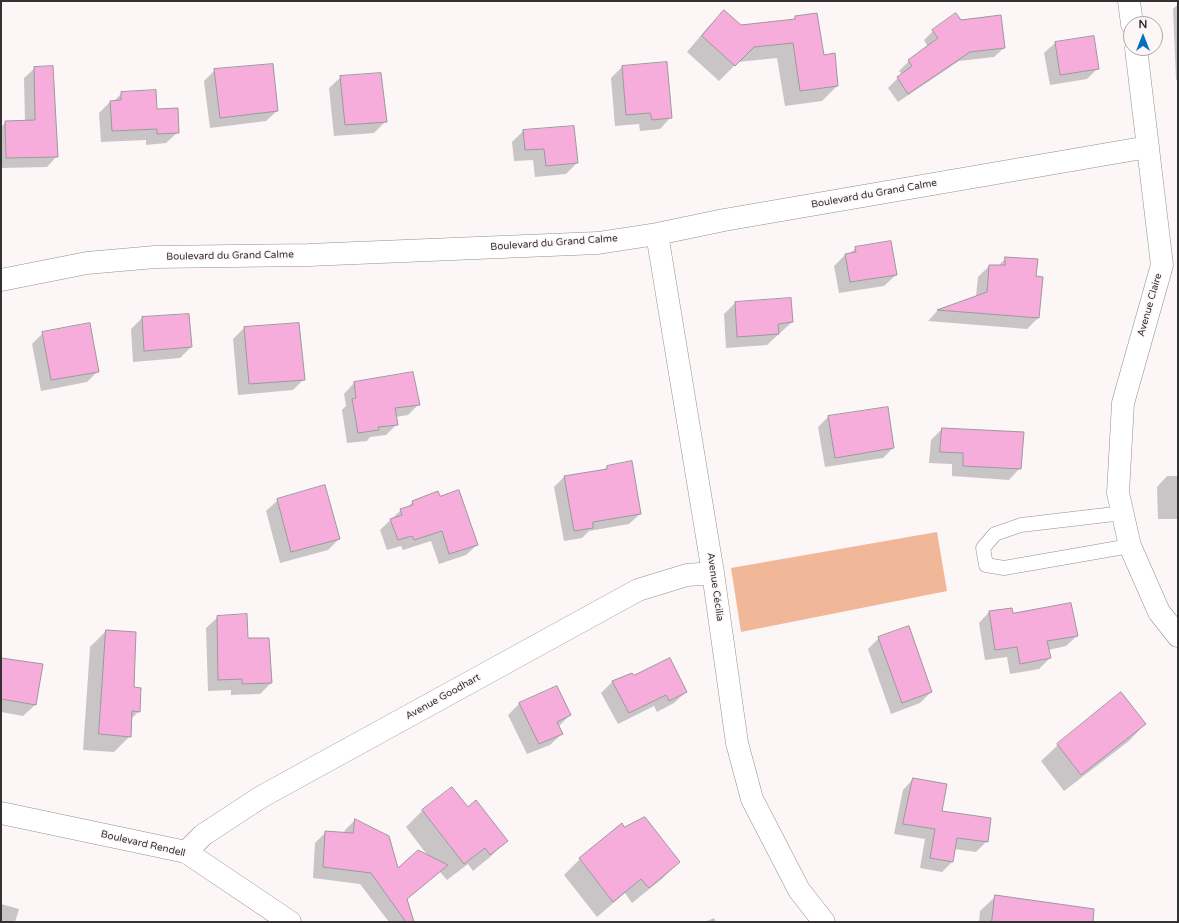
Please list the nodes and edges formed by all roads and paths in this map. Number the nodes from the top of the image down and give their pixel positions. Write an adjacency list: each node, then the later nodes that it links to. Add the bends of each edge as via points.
1 (1129, 1): 2 (street)
2 (1131, 16)
3 (1137, 56): 4 (street, Avenue Claire)
4 (1148, 147): 5 (street, Boulevard du Grand Calme, via 724,220); 7 (street, Avenue Claire, via 1162,265 1123,403 1118,493)
5 (657, 234): 6 (street, Boulevard du Grand Calme, via 590,243 308,255 155,257 87,263); 9 (street, Avenue Cécilia)
6 (1, 280)
7 (1123, 513): 8 (street, Avenue Claire); 8 (lane, via 1021,526 995,534 983,548 986,565 1004,568)
8 (1130, 546): 10 (street, Avenue Claire, via 1159,612)
9 (714, 573): 12 (street, Avenue Goodhart, via 687,575 638,590 261,797 203,835); 14 (street, Avenue Cécilia, via 737,743 752,799 799,890)
10 (1178, 636)
11 (1, 813): 12 (street, Boulevard Rendell)
12 (186, 852): 13 (street, Boulevard Rendell)
13 (290, 922)
14 (824, 922)

